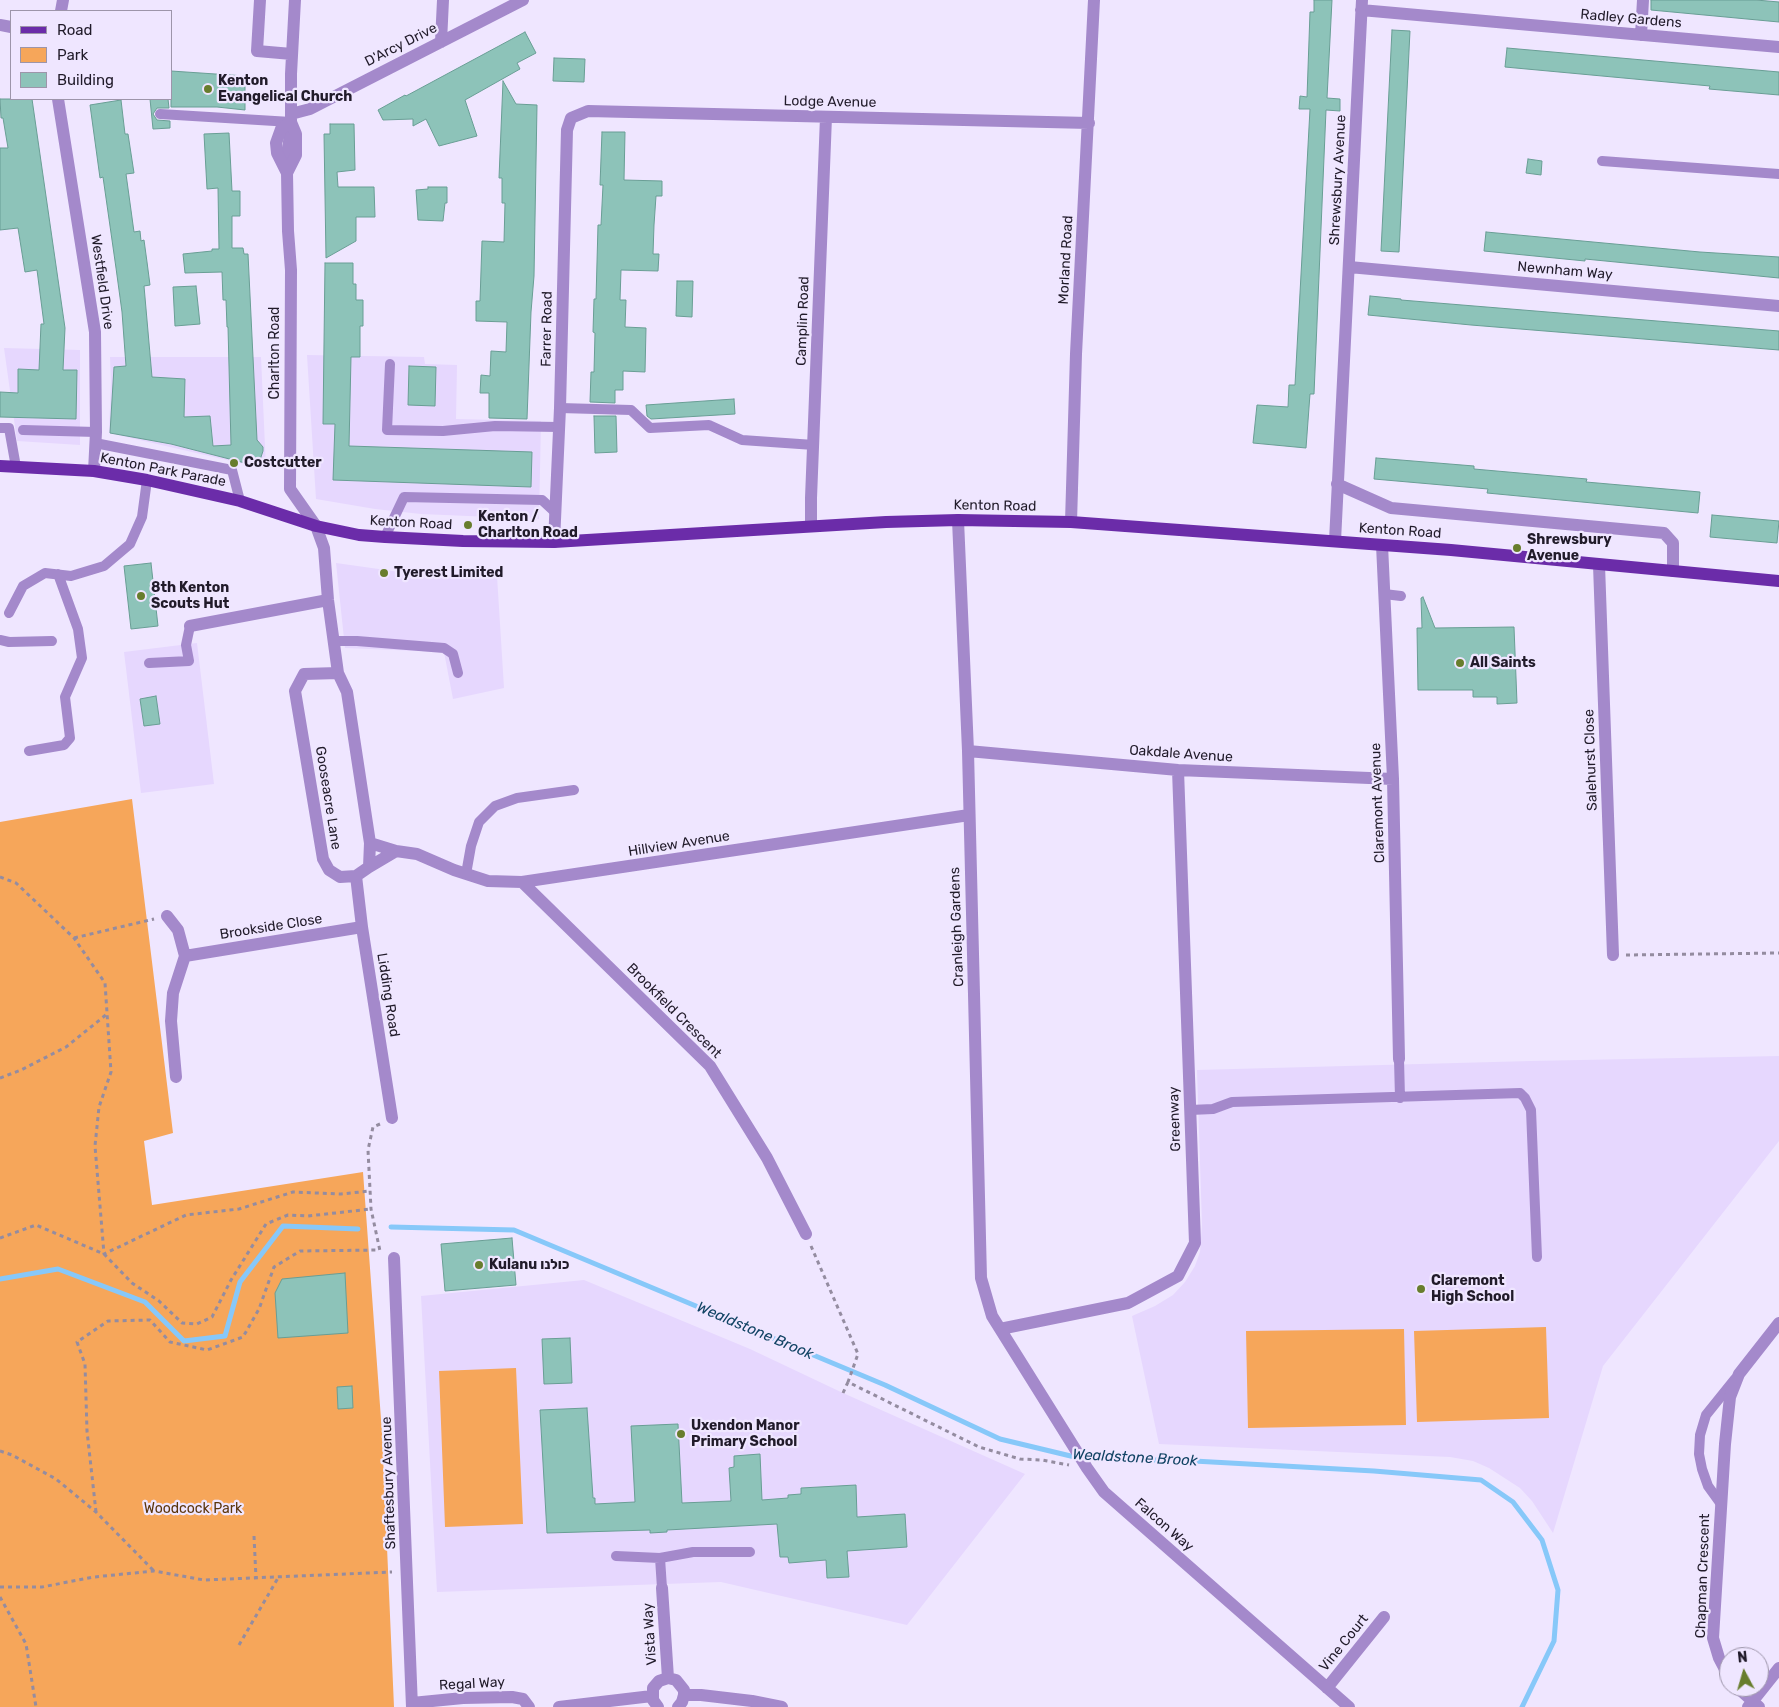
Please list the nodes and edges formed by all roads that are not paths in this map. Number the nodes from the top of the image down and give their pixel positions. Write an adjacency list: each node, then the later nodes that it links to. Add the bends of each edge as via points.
1 (260, 0): 11 (street, via 258,51)
2 (295, 0): 11 (street, Charlton Road)
3 (443, 0): 9 (street)
4 (523, 0): 9 (street, D'Arcy Drive)
5 (1094, 0): 17 (street, Morland Road)
6 (1644, 0): 8 (street)
7 (1361, 5): 8 (street, Radley Gardens); 21 (street, Shrewsbury Avenue)
8 (1641, 35): 10 (street, Radley Gardens)
9 (441, 42): 15 (street, D'Arcy Drive)
10 (1779, 47)
11 (292, 54): 15 (street, Charlton Road)
12 (58, 100): 28 (street, Westfield Drive, via 95,332)
13 (160, 114): 15 (lane)
14 (826, 117): 16 (street, Lodge Avenue, via 588,111); 17 (street, Lodge Avenue); 29 (street, Camplin Road)
15 (291, 118): 19 (street, Charlton Road, via 296,134 296,155); 19 (street, Charlton Road, via 281,129 276,142 277,153)
16 (571, 118): 24 (street, Farrer Road, via 567,130)
17 (1089, 123): 38 (street, Morland Road, via 1076,354)
18 (1602, 161): 20 (lane)
19 (287, 173): 39 (street, Charlton Road, via 291,270 290,489)
20 (1779, 174)
21 (1349, 267): 22 (street, Newnham Way); 34 (street, Shrewsbury Avenue)
22 (1779, 306)
23 (390, 364): 25 (lane, via 387,430)
24 (560, 408): 25 (street, Farrer Road); 29 (lane, via 631,410 650,428 709,425 742,440)
25 (560, 427): 36 (street, Farrer Road)
26 (0, 428): 31 (lane, via 9,428)
27 (23, 430): 28 (lane)
28 (96, 437): 32 (street, Westfield Drive); 35 (lane, via 232,470)
29 (814, 445): 40 (street, Camplin Road)
30 (0, 466): 31 (main road, Kenton Park Parade)
31 (16, 467): 32 (main road, Kenton Park Parade)
32 (94, 471): 33 (main road, Kenton Park Parade)
33 (147, 480): 35 (main road, Kenton Park Parade); 47 (lane, via 142,517 130,544 104,566 71,576)
34 (1338, 484): 42 (street, Shrewsbury Avenue); 46 (street, Kenton Road, via 1391,508 1664,533 1673,544)
35 (240, 501): 39 (main road, Kenton Park Parade)
36 (555, 512): 41 (lane, via 542,500 404,497); 43 (street, Farrer Road)
37 (958, 520): 38 (main road, Kenton Road); 40 (main road, Kenton Road); 61 (street, Cranleigh Gardens)
38 (1072, 522): 42 (main road, Kenton Road)
39 (316, 526): 41 (main road, Kenton Road); 51 (street, via 324,548)
40 (811, 526): 43 (main road, Kenton Road)
41 (385, 537): 43 (main road, Kenton Road)
42 (1335, 541): 44 (main road, Kenton Road)
43 (554, 542)
44 (1382, 545): 45 (main road, Kenton Road); 49 (street, Claremont Avenue)
45 (1599, 565): 46 (main road, Kenton Road); 74 (street, Salehurst Close)
46 (1673, 571): 48 (main road, Kenton Road)
47 (58, 574): 52 (lane, via 45,573 23,586); 60 (lane, via 78,629 82,658 65,697 70,738 64,745)
48 (1779, 581)
49 (1384, 594): 50 (lane); 63 (street, Claremont Avenue)
50 (1401, 596)
51 (328, 600): 53 (street); 55 (street)
52 (9, 613)
53 (190, 626): 57 (lane, via 186,645 189,661)
54 (0, 640): 56 (lane)
55 (334, 641): 58 (street); 59 (lane, via 444,648 453,654)
56 (52, 642)
57 (148, 663)
58 (338, 673): 66 (street, via 346,692); 70 (street, Gooseacre Lane, via 304,674 296,690 323,859 340,877)
59 (458, 673)
60 (29, 751)
61 (968, 751): 62 (street, Oakdale Avenue); 65 (street, Cranleigh Gardens)
62 (1178, 770): 63 (street, Oakdale Avenue); 79 (street, Greenway)
63 (1393, 779): 76 (street, Claremont Avenue)
64 (574, 790): 69 (lane, via 517,798 494,806 479,822)
65 (969, 815): 71 (street, Hillview Avenue); 85 (street, Cranleigh Gardens, via 981,1278 992,1316)
66 (370, 843): 67 (street, Hillview Avenue); 68 (street)
67 (396, 852): 68 (street); 69 (street, Hillview Avenue, via 416,854)
68 (369, 867): 70 (street)
69 (466, 874): 71 (street, Hillview Avenue, via 488,881)
70 (356, 876): 73 (street, Lidding Road)
71 (522, 882): 81 (street, Brookfield Crescent, via 710,1066 768,1158)
72 (167, 916): 75 (street, via 178,930)
73 (362, 927): 75 (street, Brookside Close); 80 (street, Lidding Road)
74 (1613, 955)
75 (186, 956): 77 (street, via 173,993)
76 (1399, 1059): 78 (lane)
77 (176, 1077)
78 (1400, 1098): 79 (lane, via 1232,1102 1213,1109); 82 (lane, via 1520,1093 1525,1098 1531,1110)
79 (1190, 1110): 85 (street, Greenway, via 1194,1243 1178,1276 1128,1304)
80 (392, 1118)
81 (806, 1234)
82 (1537, 1257)
83 (394, 1258): 99 (street, Shaftesbury Avenue)
84 (1779, 1323): 86 (street, Chapman Crescent)
85 (1000, 1330): 96 (street, Falcon Way, via 1104,1492)
86 (1739, 1374): 87 (street, Chapman Crescent, via 1730,1397); 87 (lane, Chapman Crescent, via 1706,1415 1700,1435 1702,1469 1708,1486)
87 (1721, 1504): 93 (street, Chapman Crescent, via 1712,1638)
88 (750, 1552): 90 (lane, via 693,1552)
89 (616, 1556): 90 (lane)
90 (660, 1558): 91 (lane)
91 (662, 1588): 95 (street, Vista Way)
92 (1384, 1617): 96 (street, Vine Court)
93 (1719, 1660)
94 (1779, 1668): 100 (street)
95 (668, 1678): 97 (street, via 680,1684); 98 (street, via 653,1688)
96 (1326, 1688): 105 (street, Falcon Way)
97 (684, 1695): 103 (street); 104 (street)
98 (655, 1701): 102 (street)
99 (412, 1705): 101 (street, Regal Way, via 463,1698 512,1697 523,1699)
100 (1753, 1705)
101 (528, 1707)
102 (559, 1707)
103 (678, 1707)
104 (782, 1707)
105 (1350, 1707)

